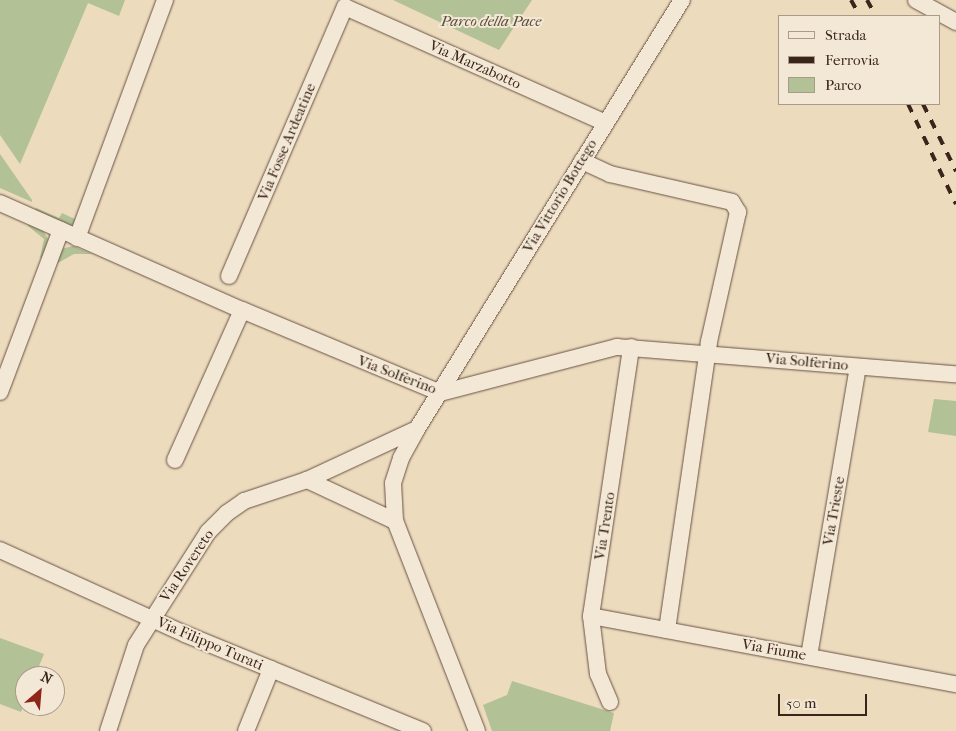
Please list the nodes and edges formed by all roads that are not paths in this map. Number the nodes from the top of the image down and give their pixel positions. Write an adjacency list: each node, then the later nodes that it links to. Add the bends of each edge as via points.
1 (165, 0): 10 (street)
2 (682, 0): 6 (street, Via Vittorio Bottego)
3 (916, 0): 5 (street)
4 (345, 7): 6 (street, Via Marzabotto); 11 (street, Via Fosse Ardeatine)
5 (956, 22)
6 (605, 123): 7 (street, Via Vittorio Bottego)
7 (582, 161): 14 (street, via 610,174 732,202 736,206 738,212 709,342); 18 (street, Via Vittorio Bottego)
8 (0, 203): 9 (street, Via Solferino)
9 (61, 230): 10 (street, Via Solferino); 17 (street)
10 (77, 238): 12 (street, Via Solferino)
11 (229, 276)
12 (242, 310): 18 (street, Via Solferino); 20 (street)
13 (631, 347): 14 (street, Via Solferino); 18 (street, Via Solferino, via 617,347); 24 (street, Via Trento)
14 (710, 354): 15 (street, Via Solferino); 26 (street)
15 (858, 367): 16 (street, Via Solferino); 27 (street, Via Trieste)
16 (956, 374)
17 (0, 392)
18 (440, 393): 19 (street)
19 (416, 429): 21 (street, Via Rovereto); 22 (street, via 393,483)
20 (175, 460)
21 (307, 480): 22 (street); 25 (street, Via Rovereto, via 244,502 227,513 208,532)
22 (395, 521): 34 (street)
23 (0, 550): 25 (street, Via Filippo Turati)
24 (591, 616): 26 (street, Via Fiume); 30 (street, Via Trento, via 598,674)
25 (152, 619): 28 (street, Via Filippo Turati); 31 (street, Via Rovereto, via 136,645)
26 (667, 630): 27 (street, Via Fiume)
27 (809, 656): 29 (street, Via Fiume)
28 (271, 669): 32 (street); 33 (street, Via Filippo Turati)
29 (956, 684)
30 (610, 702)
31 (108, 731)
32 (246, 731)
33 (423, 731)
34 (477, 731)

